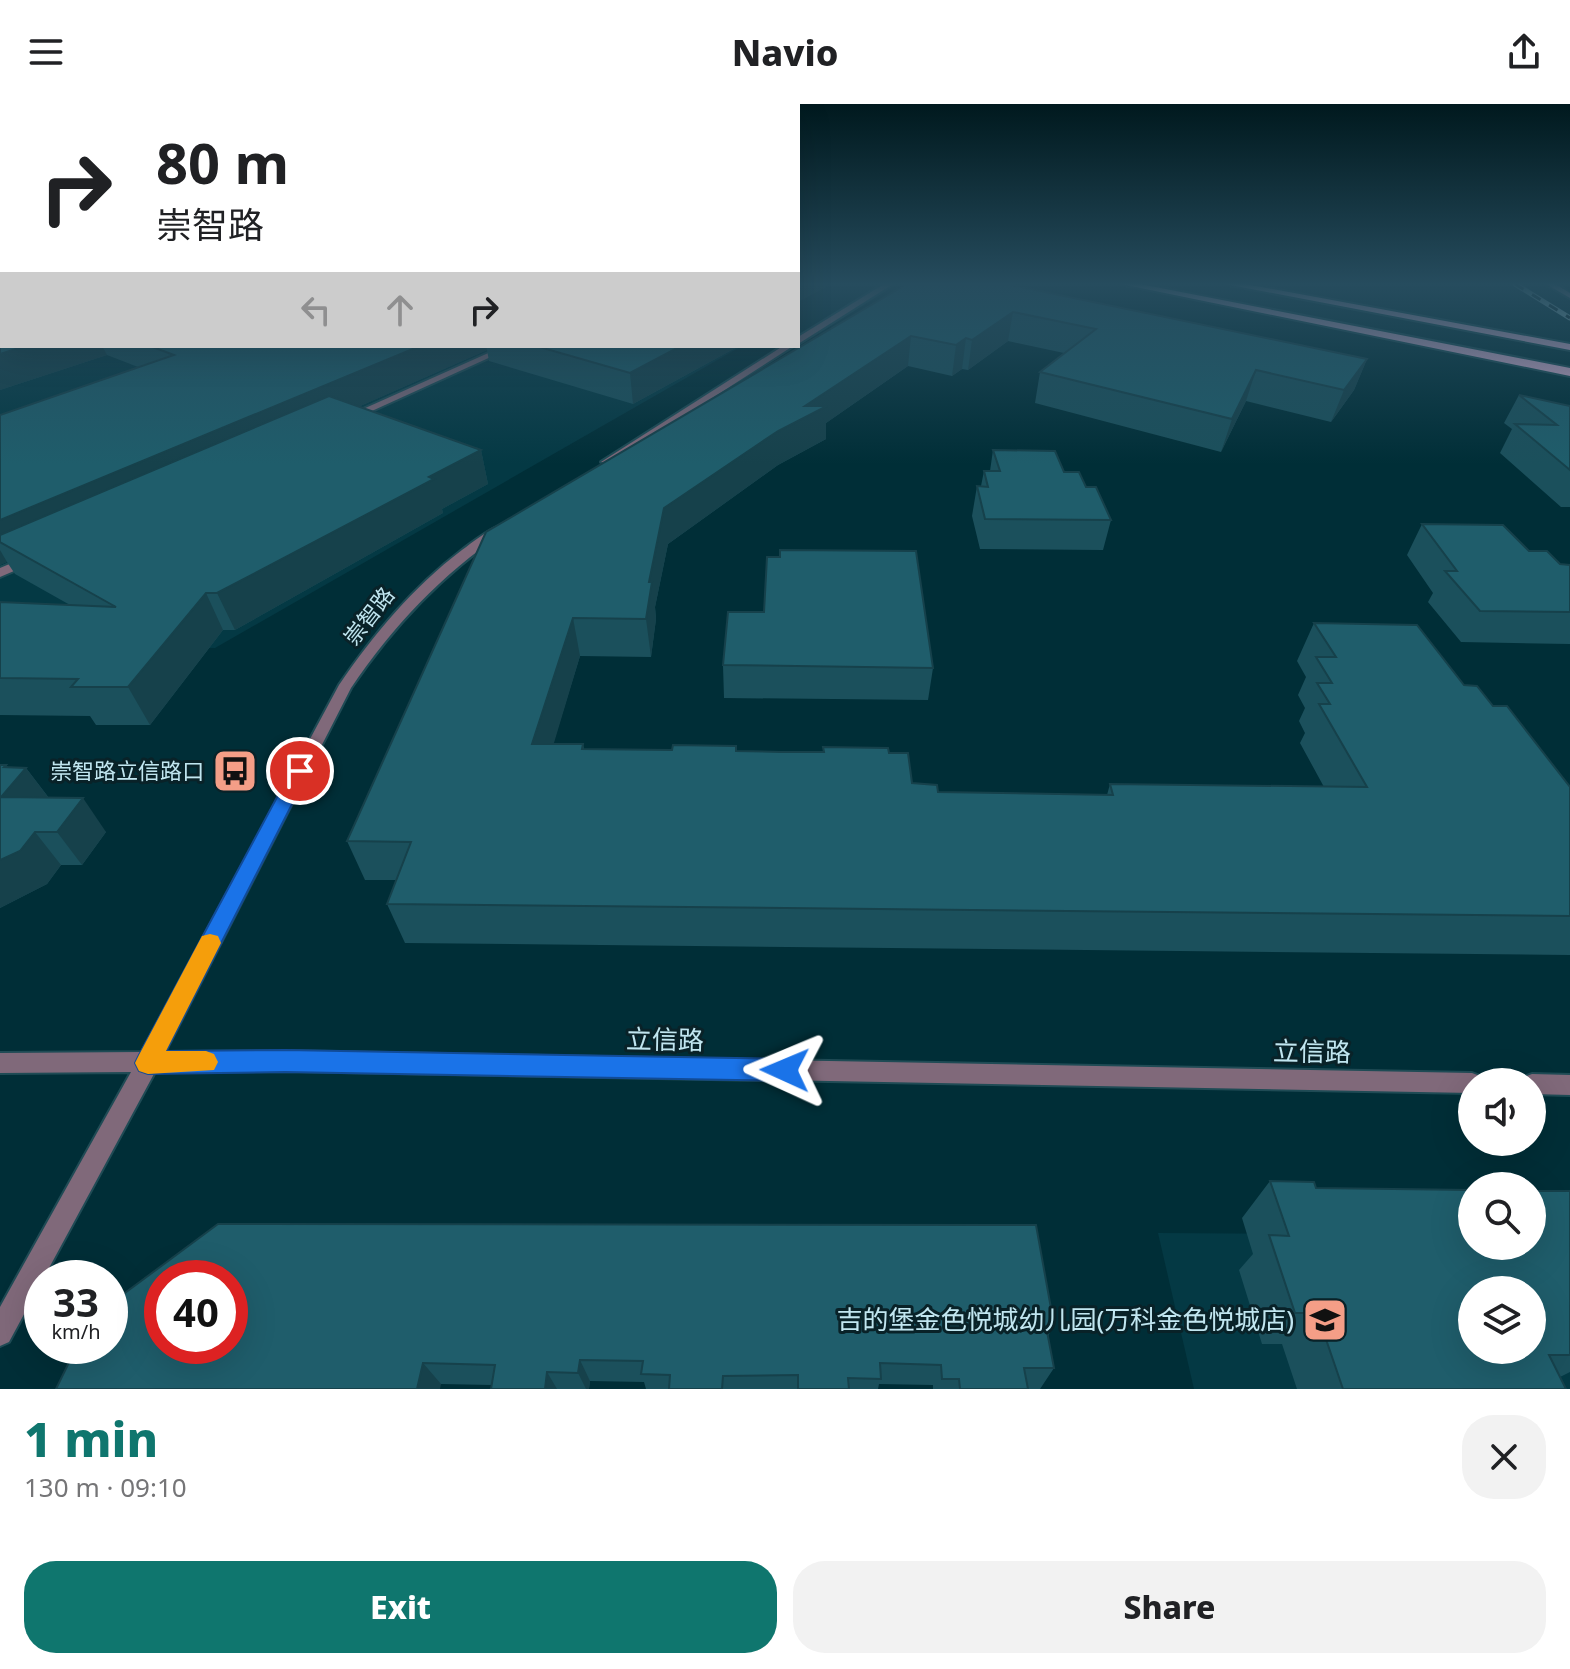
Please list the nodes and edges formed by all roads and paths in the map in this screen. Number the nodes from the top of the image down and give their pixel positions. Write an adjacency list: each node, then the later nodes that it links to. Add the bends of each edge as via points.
1 (1429, 344): 4 (main road)
2 (507, 348): 5 (street)
3 (786, 348): 6 (street)
4 (1570, 372)
5 (336, 424)
6 (592, 471)
7 (513, 522): 11 (street, 崇智路, via 417,592 378,637 344,688)
8 (44, 554): 9 (street)
9 (0, 573)
10 (0, 1063): 11 (street, 立信路)
11 (148, 1063): 12 (street, 立信路, via 285,1061); 15 (street, 崇智路)
12 (1458, 1083)
13 (1546, 1084): 14 (street)
14 (1570, 1085)
15 (0, 1333)

